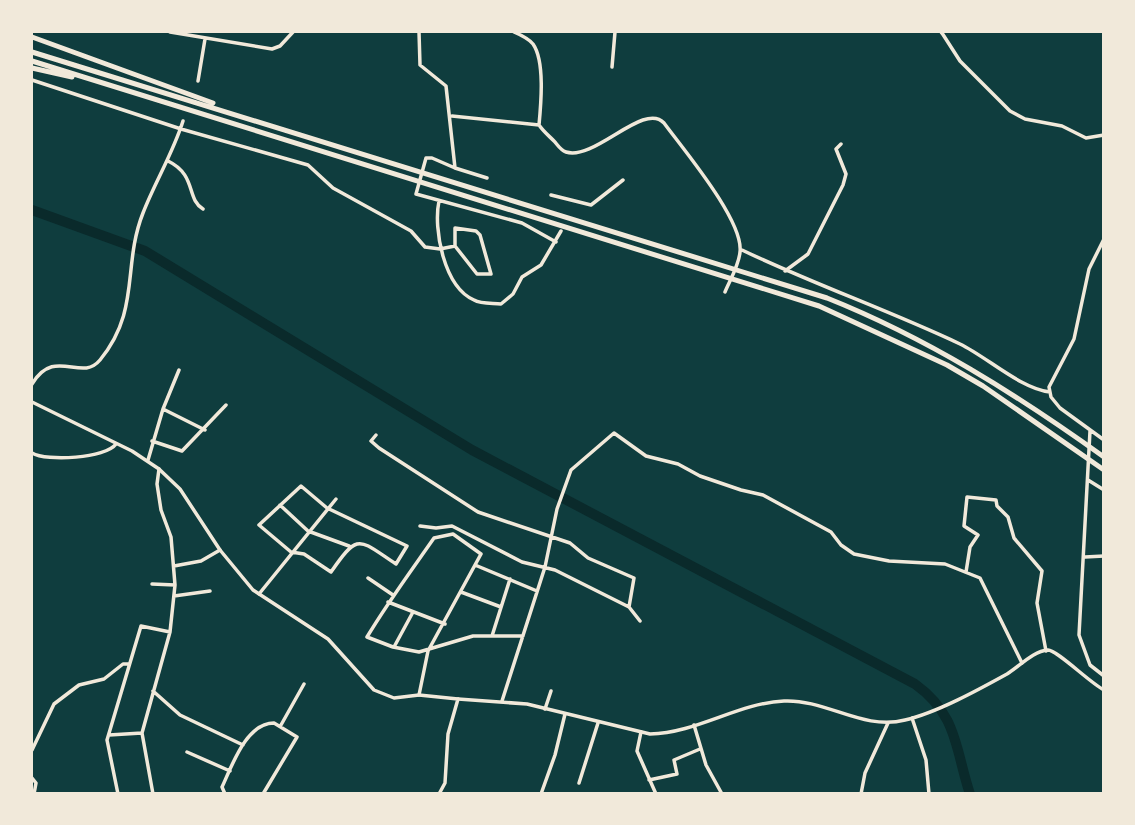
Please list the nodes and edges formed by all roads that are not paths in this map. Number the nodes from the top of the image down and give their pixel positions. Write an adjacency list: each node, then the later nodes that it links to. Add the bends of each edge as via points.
1 (170, 32): 8 (street)
2 (293, 32): 8 (street, via 272,49)
3 (419, 32): 17 (street, via 420,65 446,86)
4 (514, 32): 19 (street, via 532,42 538,53)
5 (615, 32): 11 (street)
6 (942, 32): 21 (street, via 960,61 1017,115 1062,126 1086,138)
7 (32, 37): 16 (highway)
8 (205, 38): 15 (street)
9 (32, 51): 16 (highway)
10 (32, 61): 14 (highway)
11 (612, 67)
12 (32, 68): 14 (highway)
13 (32, 80): 20 (street)
14 (92, 81): 54 (highway, via 819,306 956,370)
15 (198, 81)
16 (233, 112): 51 (highway, via 827,298 951,356)
17 (452, 116): 19 (street); 24 (street)
18 (184, 121): 20 (street)
19 (540, 125): 35 (street, via 562,149 573,152 648,117 660,119 722,202)
20 (181, 129): 23 (street); 34 (street, via 308,165 333,188 411,230 425,247)
21 (1104, 135)
22 (841, 144): 36 (street, via 836,149 846,174 843,185 808,254)
23 (169, 161): 29 (street, via 185,172); 39 (street, via 137,236 127,314 101,359 89,367 49,366 41,369)
24 (455, 168): 25 (street); 28 (street, via 432,158 424,161 415,190 419,196)
25 (487, 178)
26 (624, 180): 27 (street, via 591,205)
27 (551, 195)
28 (439, 201): 32 (street, via 522,223); 34 (street)
29 (203, 209)
30 (561, 231): 32 (street)
31 (1104, 239): 40 (street, via 1089,269 1074,339 1053,376)
32 (556, 242): 34 (street, via 541,265 522,277 501,304 475,301 464,293)
33 (455, 246): 33 (street, via 477,275 491,274 476,231 455,228); 34 (street)
34 (440, 249)
35 (741, 249): 36 (street); 37 (street)
36 (785, 271): 40 (street, via 901,316 973,351 1032,387)
37 (726, 292)
38 (179, 370): 43 (street)
39 (32, 384)
40 (1050, 392): 45 (street, via 1060,408)
41 (32, 402): 49 (street)
42 (226, 405): 44 (street)
43 (163, 409): 44 (street); 48 (street)
44 (205, 430): 48 (street, via 182,451)
45 (1090, 431): 47 (street); 55 (street)
46 (376, 435): 62 (street, via 371,441 396,461 478,512)
47 (1104, 440)
48 (152, 441): 52 (street)
49 (116, 444): 50 (street, via 104,452 57,459); 52 (street)
50 (32, 453)
51 (1104, 457)
52 (148, 460): 53 (street)
53 (159, 469): 64 (street, via 180,489); 69 (street, via 161,510 170,531)
54 (1104, 470)
55 (1088, 480): 56 (street); 67 (street)
56 (1104, 490)
57 (336, 499): 59 (street)
58 (280, 505): 59 (street, via 301,486); 61 (street); 65 (street, via 259,525)
59 (327, 508): 61 (street); 63 (street, via 407,546 396,564 365,544)
60 (420, 526): 70 (street, via 452,526 522,562)
61 (307, 531): 63 (street); 65 (street)
62 (551, 537): 70 (street); 71 (street, via 575,466 614,433 646,456 763,495 831,532 854,555 945,564); 84 (street, via 634,578)
63 (349, 547): 65 (street, via 331,572 304,554)
64 (220, 550): 69 (street, via 201,561); 79 (street)
65 (290, 552): 79 (street)
66 (1104, 556): 67 (street)
67 (1084, 557): 96 (street, via 1079,635 1090,665)
68 (475, 565): 73 (street); 78 (street); 80 (street, via 481,554 472,545 453,534 443,534 434,538)
69 (174, 566): 75 (street)
70 (545, 567): 77 (street); 84 (street)
71 (966, 572): 93 (street, via 970,547 978,535 964,526 967,497 996,500 1008,517 1014,538 1042,571 1037,603); 94 (street, via 980,578)
72 (368, 578): 80 (street)
73 (510, 579): 77 (street); 83 (street)
74 (152, 584): 75 (street)
75 (175, 585): 81 (street)
76 (210, 591): 81 (street)
77 (537, 591): 90 (street)
78 (461, 592): 83 (street); 87 (street)
79 (259, 594): 101 (street, via 328,639 374,690 394,698)
80 (393, 594): 82 (street)
81 (174, 596): 88 (street)
82 (388, 602): 85 (street); 91 (street, via 368,637)
83 (501, 607): 89 (street)
84 (629, 607): 86 (street)
85 (413, 612): 87 (street); 91 (street)
86 (640, 621)
87 (444, 624): 92 (street)
88 (170, 632): 95 (street, via 141,626); 99 (street)
89 (492, 636): 90 (street); 92 (street, via 457,640)
90 (523, 636): 103 (street)
91 (393, 647): 92 (street)
92 (428, 651): 101 (street)
93 (1045, 651): 94 (street); 98 (street, via 1057,652 1082,677)
94 (1022, 663): 106 (street)
95 (129, 664): 113 (street); 116 (street, via 104,679 79,685 54,704)
96 (1104, 676)
97 (303, 684): 109 (street)
98 (1104, 690)
99 (153, 691): 112 (street); 114 (street, via 180,715)
100 (551, 691): 104 (street)
101 (419, 695): 102 (street)
102 (458, 699): 103 (street); 127 (street, via 447,734 445,783)
103 (502, 701): 104 (street)
104 (545, 709): 105 (street)
105 (565, 714): 107 (street); 128 (street)
106 (912, 718): 108 (street); 132 (street, via 926,760)
107 (598, 723): 111 (street); 121 (street)
108 (888, 723): 110 (street, via 786,701 755,705); 131 (street)
109 (281, 725): 114 (street, via 264,724); 126 (street, via 297,737)
110 (694, 725): 111 (street); 115 (street)
111 (640, 732): 120 (street, via 636,751)
112 (142, 733): 113 (street); 124 (street)
113 (108, 735): 123 (street)
114 (243, 745): 118 (street)
115 (699, 749): 120 (street, via 674,761 677,774); 130 (street)
116 (32, 750)
117 (187, 752): 118 (street)
118 (230, 771): 125 (street, via 222,787)
119 (32, 778): 122 (street)
120 (649, 780): 129 (street)
121 (579, 783)
122 (34, 793)
123 (118, 793)
124 (153, 793)
125 (225, 793)
126 (263, 793)
127 (439, 793)
128 (541, 793)
129 (656, 793)
130 (722, 793)
131 (861, 793)
132 (929, 793)

